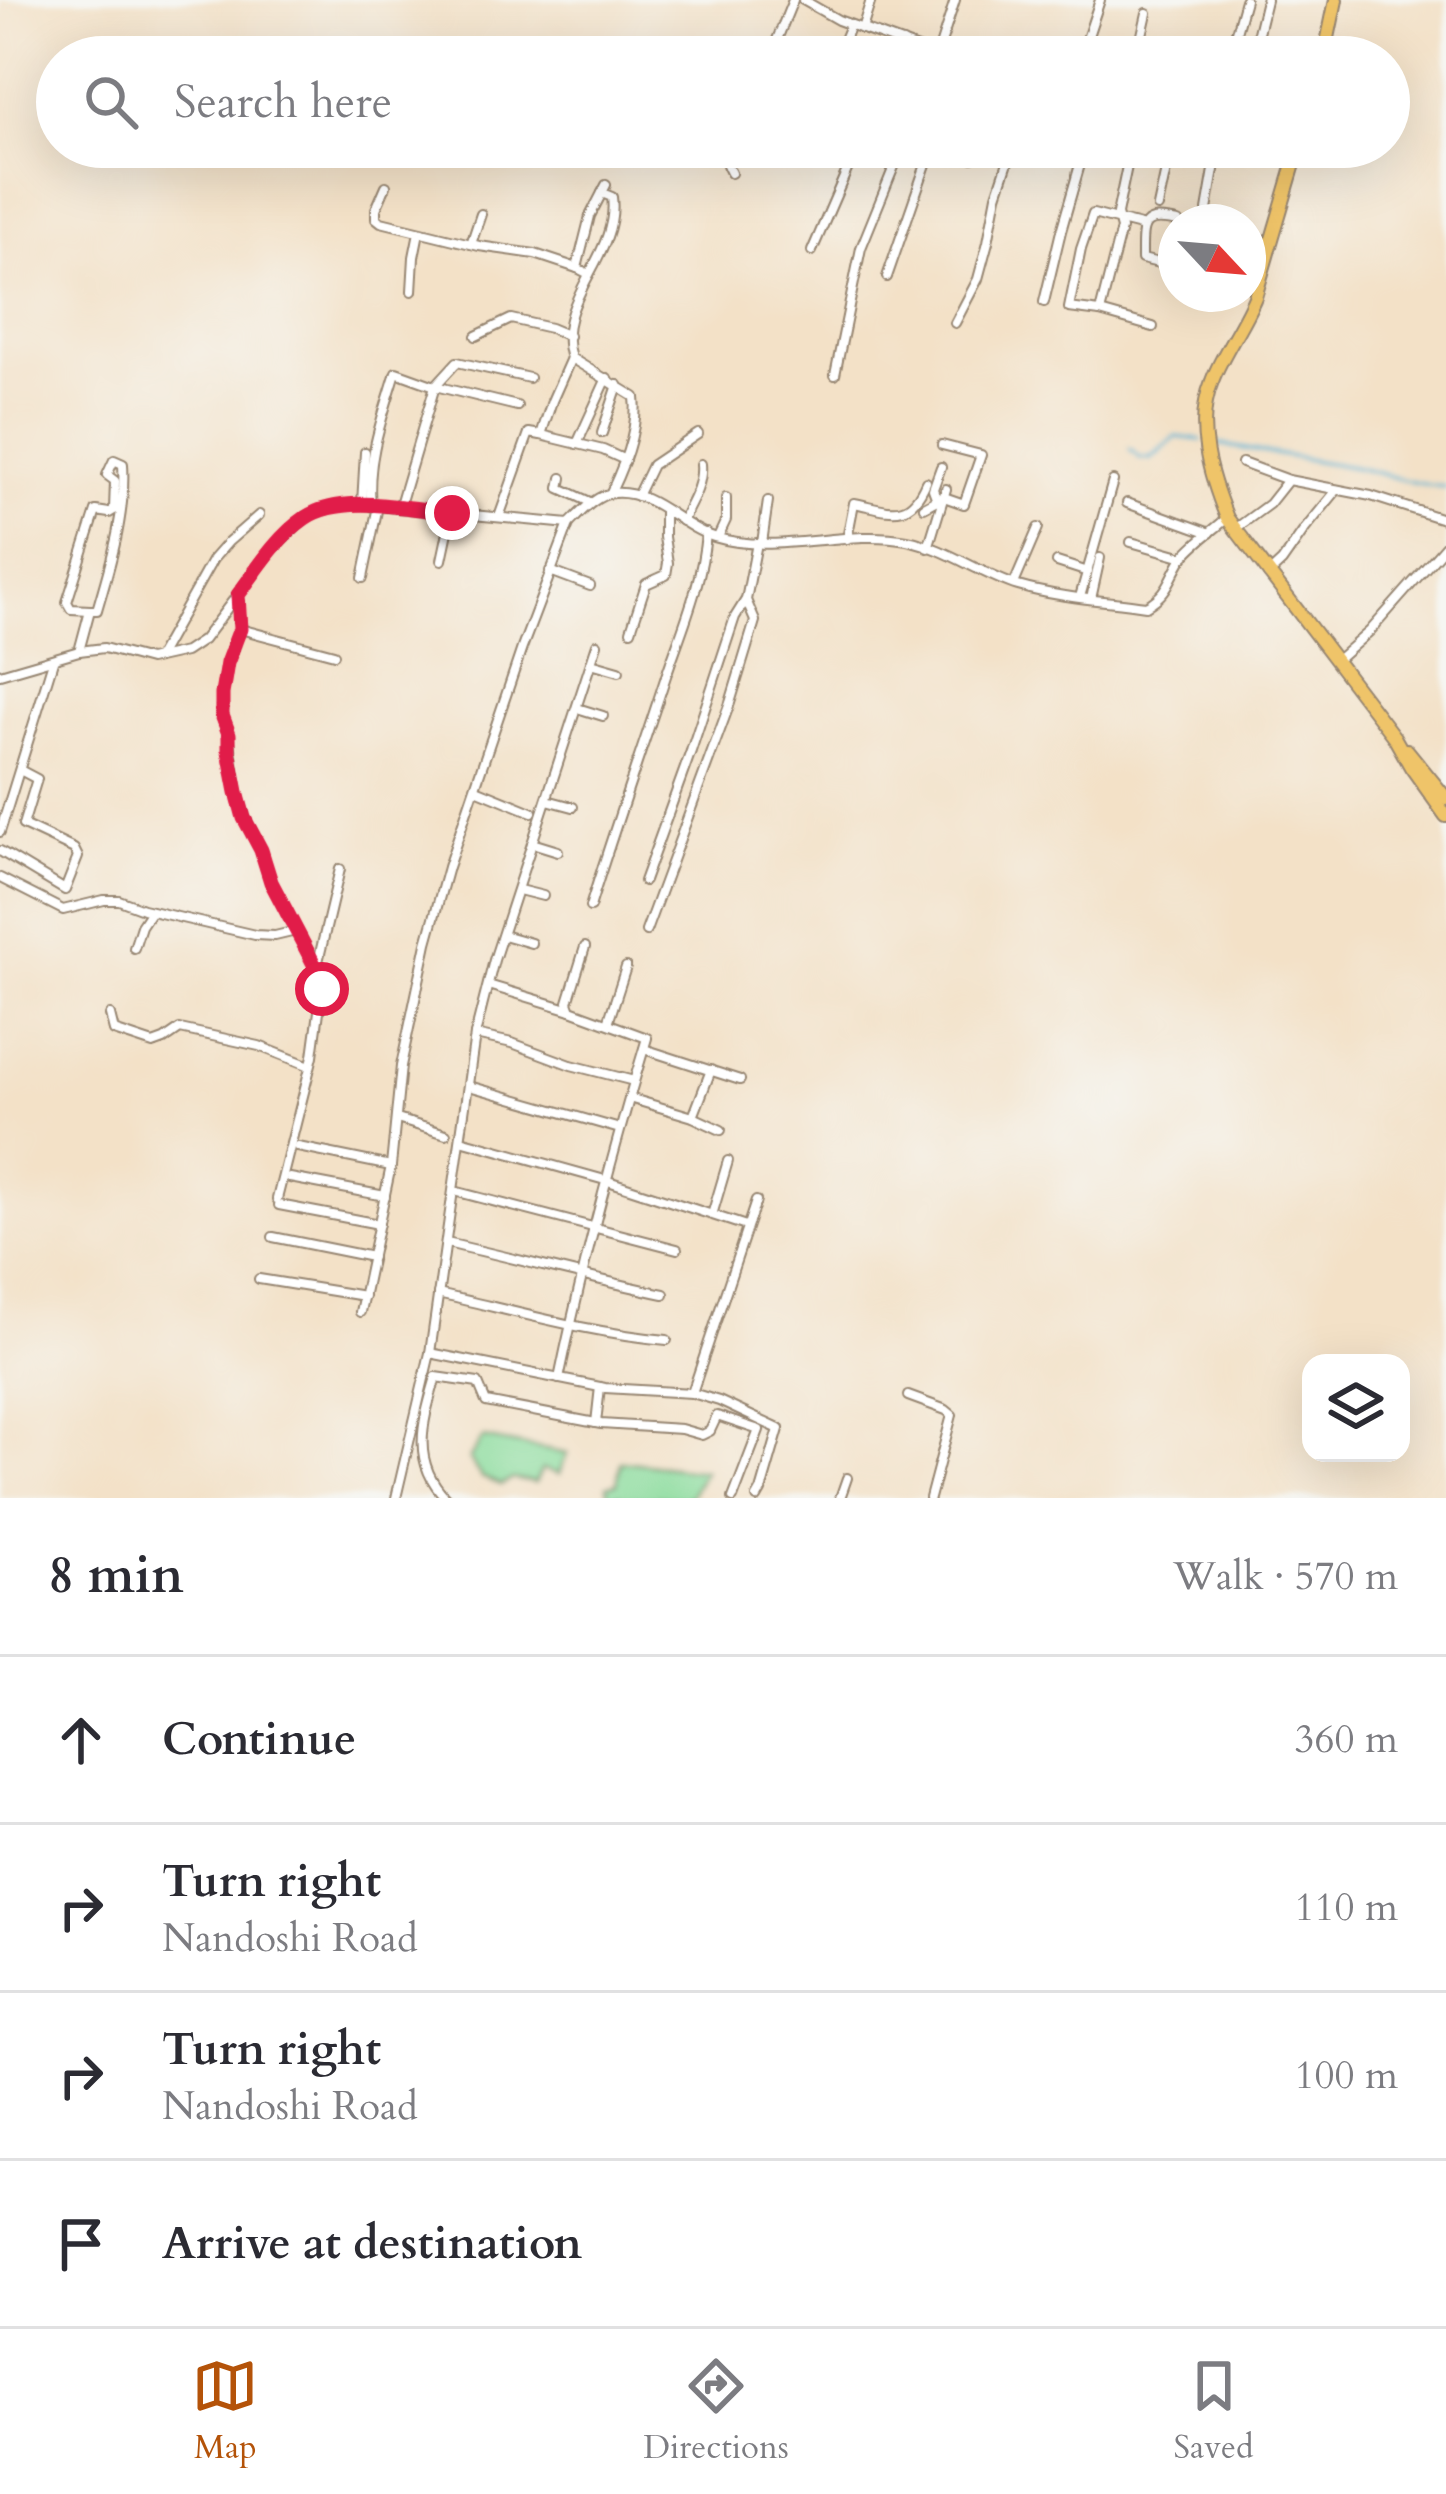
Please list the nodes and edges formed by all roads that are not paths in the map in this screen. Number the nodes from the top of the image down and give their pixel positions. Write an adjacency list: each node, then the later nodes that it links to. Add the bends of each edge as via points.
1 (793, 0): 12 (street)
2 (803, 0): 10 (street)
3 (872, 0): 11 (street)
4 (955, 0): 15 (street)
5 (1100, 0): 16 (street)
6 (1245, 0): 18 (street)
7 (1266, 0): 19 (street)
8 (1335, 0): 20 (main road)
9 (1148, 13): 17 (street)
10 (850, 25): 11 (street); 13 (street)
11 (862, 29): 14 (street)
12 (778, 36)
13 (845, 36)
14 (881, 36)
15 (945, 36)
16 (1088, 36)
17 (1142, 36)
18 (1234, 36)
19 (1257, 36)
20 (1328, 36)
21 (728, 168): 31 (street)
22 (848, 168): 42 (street)
23 (893, 168): 56 (street, via 861,248)
24 (925, 168): 46 (street)
25 (1006, 168): 51 (street, via 978,279)
26 (1079, 168): 48 (street)
27 (1127, 168): 37 (street)
28 (1166, 168): 33 (street)
29 (1214, 168): 34 (street)
30 (1292, 168): 40 (main road)
31 (731, 173)
32 (386, 186): 39 (street, via 376,218)
33 (1158, 204)
34 (1208, 204)
35 (481, 214): 41 (street)
36 (1158, 218): 38 (street)
37 (1119, 220): 38 (street); 49 (street); 49 (street, via 1094,214 1077,269 1070,308)
38 (1144, 227): 43 (street, via 1142,259)
39 (419, 232): 41 (street); 47 (street)
40 (1266, 242)
41 (471, 244): 44 (street)
42 (812, 251)
43 (1158, 263)
44 (577, 268): 45 (street); 45 (street, via 604,189 614,210)
45 (587, 277): 53 (street)
46 (887, 277)
47 (412, 291)
48 (1044, 302)
49 (1100, 312): 52 (street)
50 (1248, 312): 92 (main road, via 1204,408 1208,460)
51 (956, 323)
52 (1153, 327)
53 (569, 335): 54 (street, via 512,319); 55 (street)
54 (476, 336)
55 (571, 358): 58 (street); 64 (street)
56 (835, 375)
57 (529, 378): 60 (street, via 457,362)
58 (607, 378): 59 (street); 65 (street)
59 (618, 385): 62 (street); 68 (street, via 635,397 637,410)
60 (435, 386): 61 (street); 83 (street, via 396,372 372,455); 85 (street)
61 (517, 406)
62 (602, 433)
63 (698, 434): 78 (street, via 652,465)
64 (541, 435): 65 (street); 89 (street, via 529,433)
65 (578, 445): 68 (street)
66 (942, 445): 75 (street, via 981,455 964,504)
67 (365, 452): 83 (street)
68 (625, 460): 77 (street)
69 (1242, 463): 74 (street)
70 (701, 464): 91 (street)
71 (941, 466): 75 (street)
72 (562, 478): 81 (street, via 560,488)
73 (1113, 481): 108 (street)
74 (1289, 481): 76 (street); 92 (street, via 1269,504)
75 (938, 490): 84 (street); 98 (street, via 895,512 854,503); 102 (street)
76 (1337, 490): 90 (street); 109 (street)
77 (611, 492): 78 (street); 81 (street)
78 (637, 496): 86 (street)
79 (726, 499): 97 (street)
80 (768, 501): 100 (street)
81 (592, 503): 93 (street)
82 (1127, 503): 96 (street)
83 (370, 506): 85 (street); 110 (street); 113 (street, via 307,516)
84 (924, 507)
85 (399, 508): 87 (street)
86 (664, 509): 91 (street); 118 (street, via 666,575 646,584)
87 (452, 513): 89 (street); 105 (street)
88 (259, 515): 122 (street, via 213,559)
89 (499, 518): 93 (street)
90 (1446, 520)
91 (682, 521): 95 (street)
92 (1231, 523): 96 (street); 109 (main road)
93 (569, 524): 107 (street)
94 (1038, 528): 111 (street)
95 (706, 533): 97 (street); 147 (street, via 693,600)
96 (1210, 533): 103 (street)
97 (718, 538): 100 (street)
98 (848, 538): 100 (street); 102 (street)
99 (1131, 542): 103 (street)
100 (759, 543): 115 (street)
101 (1446, 545): 124 (street)
102 (928, 548): 111 (street)
103 (1184, 556): 114 (street, via 1146,607)
104 (1100, 558): 114 (street)
105 (442, 560)
106 (1057, 562): 108 (street)
107 (550, 572): 112 (street); 132 (street)
108 (1088, 572): 114 (street)
109 (1268, 575): 124 (main road)
110 (362, 578)
111 (1014, 584): 114 (street)
112 (590, 586)
113 (238, 595): 117 (street); 122 (street, via 203,640)
114 (1085, 598)
115 (746, 599): 144 (street); 150 (street, via 755,621)
116 (90, 610): 116 (street, via 68,602 96,512 114,510 115,481 107,475 114,460 124,464 123,509 97,610); 120 (street)
117 (240, 629): 121 (street); 149 (street, via 222,715 244,818)
118 (631, 630)
119 (597, 644): 125 (street)
120 (79, 651): 122 (street); 123 (street)
121 (334, 654)
122 (158, 658)
123 (54, 659): 127 (street); 131 (street)
124 (1337, 660): 130 (main road)
125 (591, 662): 126 (street); 128 (street)
126 (619, 671)
127 (0, 674)
128 (577, 708): 129 (street); 134 (street)
129 (603, 716)
130 (1394, 736): 133 (main road); 137 (main road)
131 (20, 770): 138 (street); 140 (street, via 37,779 23,825 78,856 65,890)
132 (476, 789): 136 (street); 170 (street, via 427,943)
133 (1446, 798)
134 (547, 800): 135 (street); 139 (street)
135 (573, 808)
136 (532, 812)
137 (1446, 816)
138 (0, 832)
139 (532, 843): 141 (street); 145 (street)
140 (0, 851)
141 (558, 851)
142 (340, 869): 156 (street)
143 (0, 878): 148 (street, via 63,910 113,899)
144 (644, 881)
145 (519, 890): 146 (street); 151 (street)
146 (543, 896)
147 (590, 907)
148 (152, 911): 149 (street, via 255,935); 154 (street)
149 (296, 931): 156 (street)
150 (646, 932)
151 (503, 934): 152 (street); 157 (street)
152 (531, 943)
153 (585, 947): 158 (street)
154 (134, 948)
155 (626, 967): 160 (street)
156 (316, 968): 163 (street, via 322,989)
157 (488, 985): 158 (street); 161 (street)
158 (571, 1010): 160 (street)
159 (110, 1015): 163 (street, via 114,1031 153,1044 180,1029)
160 (608, 1024): 162 (street, via 647,1038)
161 (475, 1036): 166 (street); 167 (street)
162 (644, 1048): 164 (street); 166 (street)
163 (310, 1066): 184 (street, via 278,1202)
164 (711, 1070): 165 (street); 169 (street)
165 (740, 1080)
166 (634, 1081): 168 (street)
167 (469, 1086): 171 (street); 174 (street)
168 (629, 1098): 169 (street); 171 (street)
169 (693, 1118): 172 (street)
170 (397, 1119): 173 (street); 177 (street)
171 (620, 1130): 179 (street)
172 (721, 1130)
173 (446, 1134)
174 (460, 1139): 179 (street); 180 (street)
175 (298, 1148): 177 (street)
176 (728, 1160): 183 (street)
177 (391, 1166): 181 (street)
178 (290, 1178): 181 (street)
179 (605, 1180): 183 (street); 185 (street)
180 (454, 1191): 185 (street); 188 (street)
181 (385, 1196): 184 (street)
182 (756, 1202): 186 (street)
183 (712, 1215): 186 (street)
184 (379, 1224): 190 (street)
185 (594, 1226): 189 (street); 191 (street)
186 (746, 1226): 202 (street)
187 (274, 1237): 190 (street)
188 (446, 1243): 191 (street); 193 (street)
189 (676, 1249)
190 (372, 1257): 195 (street)
191 (581, 1277): 194 (street); 197 (street)
192 (259, 1279): 195 (street)
193 (438, 1294): 197 (street); 199 (street)
194 (664, 1294)
195 (364, 1296): 196 (street)
196 (360, 1312)
197 (570, 1326): 198 (street); 200 (street)
198 (667, 1340)
199 (430, 1353): 200 (street); 206 (street)
200 (560, 1379): 201 (street)
201 (600, 1387): 202 (street); 204 (street)
202 (692, 1393): 209 (street, via 779,1429)
203 (908, 1396): 211 (street, via 952,1415)
204 (596, 1423): 207 (street, via 486,1402 478,1384 436,1377 421,1453); 208 (street, via 702,1435 717,1417 759,1430)
205 (847, 1478): 210 (street)
206 (396, 1498)
207 (446, 1498)
208 (733, 1498)
209 (757, 1498)
210 (840, 1498)
211 (930, 1498)

